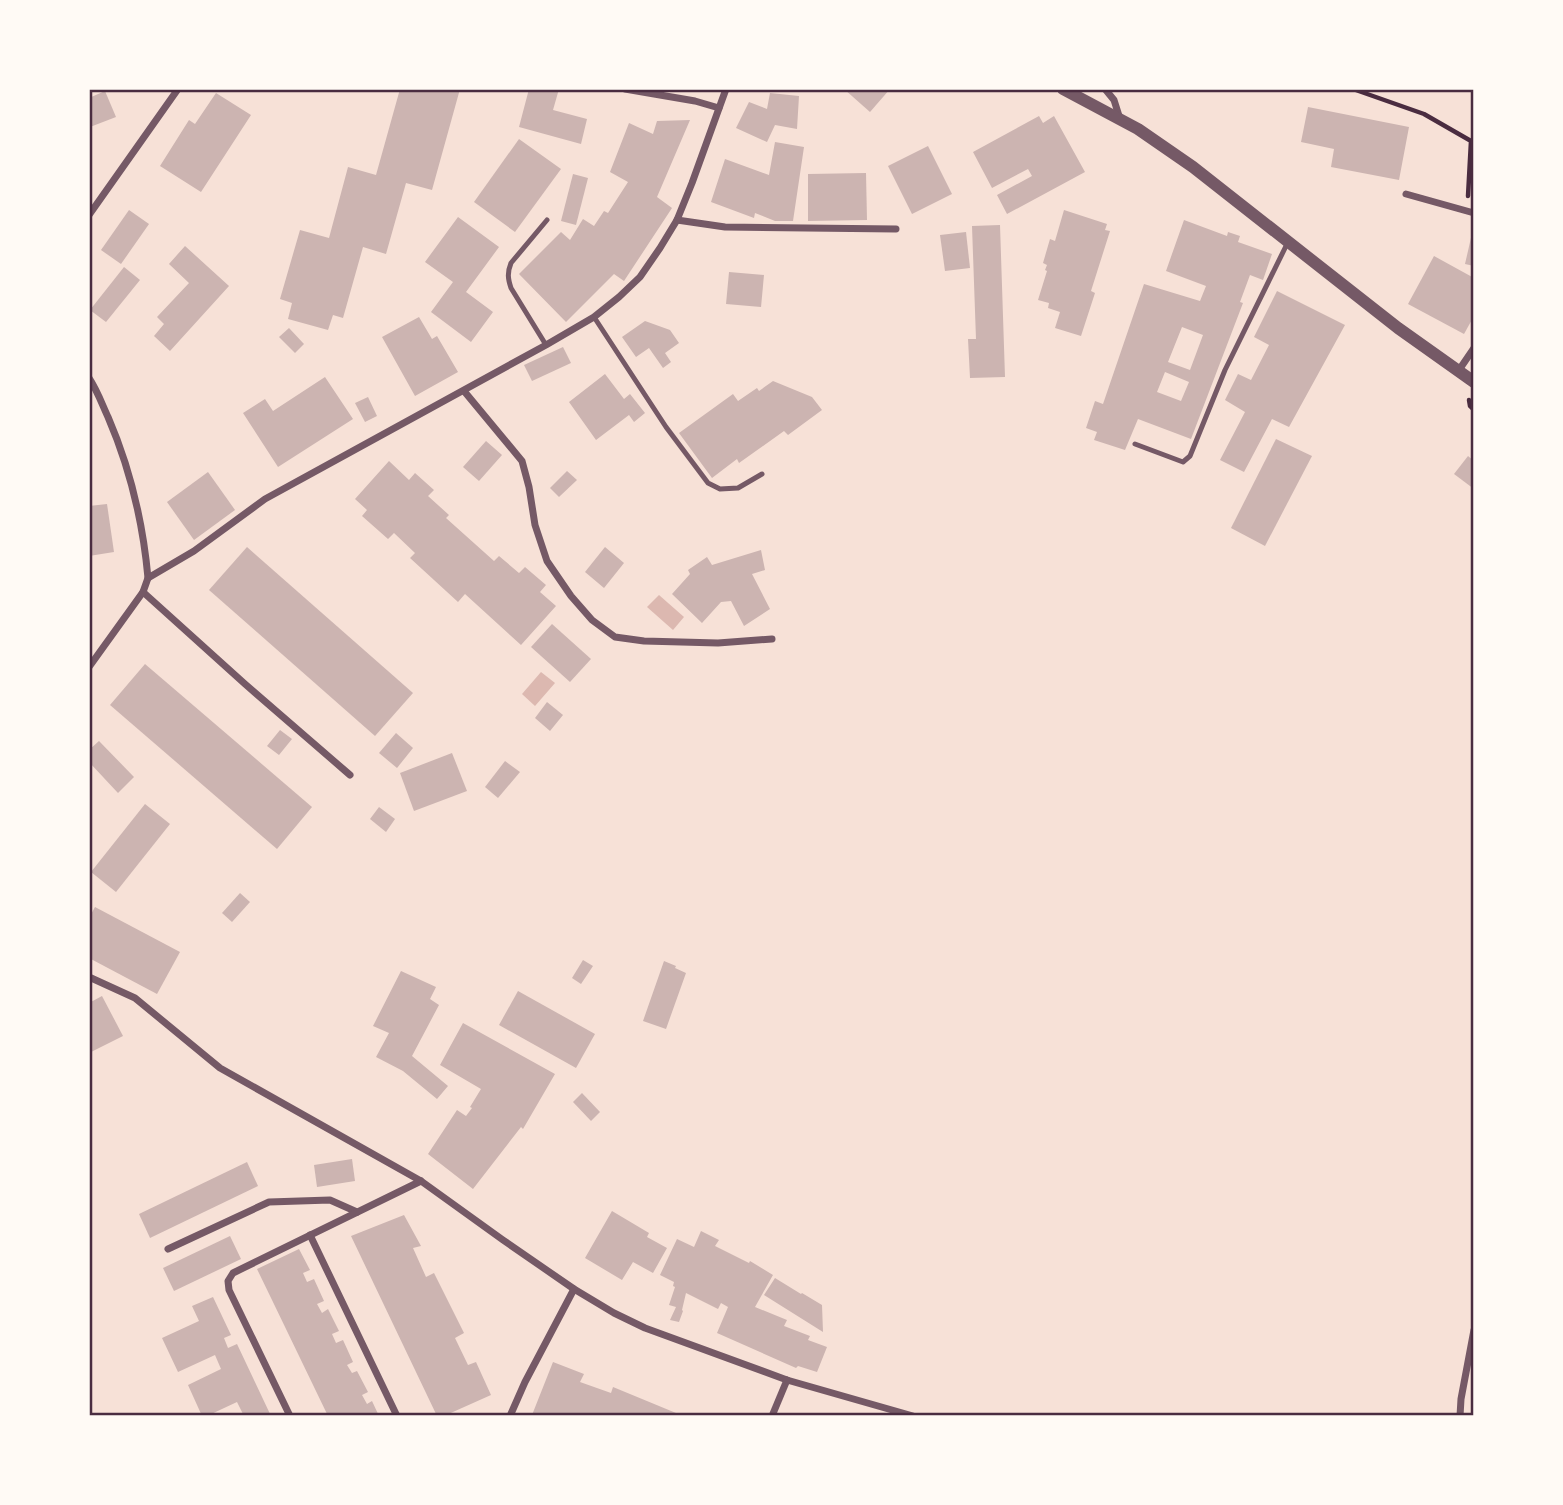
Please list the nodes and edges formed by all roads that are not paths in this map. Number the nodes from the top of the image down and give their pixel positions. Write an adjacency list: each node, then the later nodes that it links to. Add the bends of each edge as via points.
1 (178, 89): 10 (street)
2 (625, 89): 6 (street)
3 (726, 89): 6 (street)
4 (1063, 89): 7 (street)
5 (1105, 89): 7 (street)
6 (719, 108): 12 (street)
7 (1120, 120): 14 (street, via 1163,145)
8 (1406, 194): 9 (street)
9 (1471, 212)
10 (89, 215)
11 (547, 220): 16 (lane, via 508,271 511,288)
12 (677, 220): 13 (street, via 725,227); 15 (street, via 640,277)
13 (896, 229)
14 (1288, 242): 18 (street); 22 (lane, via 1225,370 1191,456 1182,462)
15 (594, 317): 16 (street); 23 (lane, via 708,483 720,489 738,488)
16 (546, 345): 21 (street)
17 (1474, 348): 18 (street)
18 (1459, 370): 20 (street)
19 (89, 378): 24 (street, via 118,440 139,512)
20 (1474, 382)
21 (464, 391): 24 (street, via 265,499); 26 (street, via 522,461 547,561 592,620 615,637 643,641)
22 (1135, 443)
23 (762, 474)
24 (148, 578): 25 (street)
25 (143, 592): 27 (street); 28 (street)
26 (772, 639)
27 (89, 667)
28 (350, 775)
29 (89, 977): 30 (street, via 135,998 219,1068)
30 (421, 1181): 31 (street); 34 (street)
31 (357, 1212): 32 (street); 33 (street, via 330,1200 269,1202)
32 (310, 1235): 37 (street, via 233,1273 228,1281); 38 (street)
33 (167, 1249)
34 (574, 1289): 36 (street, via 645,1328); 39 (street)
35 (1474, 1330): 42 (street)
36 (787, 1380): 40 (street); 41 (street)
37 (290, 1416)
38 (397, 1416)
39 (510, 1416)
40 (772, 1416)
41 (913, 1416)
42 (1460, 1416)

